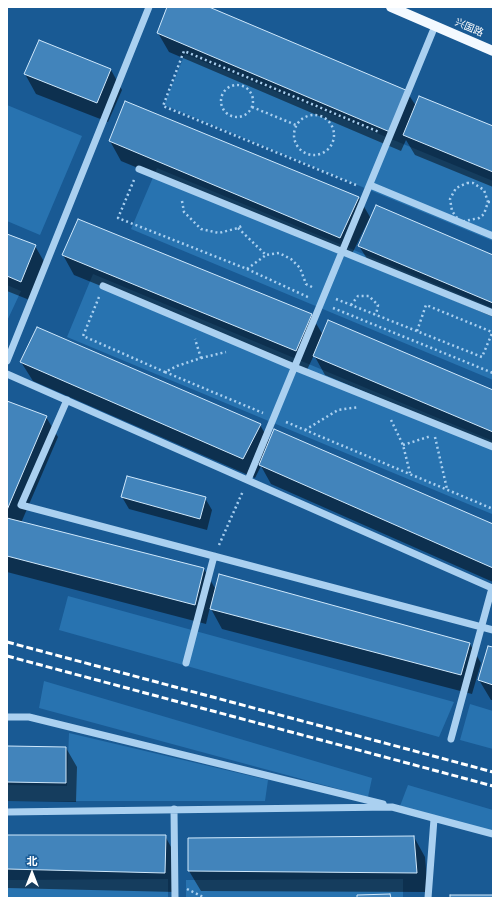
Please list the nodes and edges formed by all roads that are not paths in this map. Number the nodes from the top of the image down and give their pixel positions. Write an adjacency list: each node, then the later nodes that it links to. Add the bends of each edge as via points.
1 (150, 7): 11 (street)
2 (391, 7): 3 (main road, 兴国路)
3 (435, 26): 4 (main road, 兴国路); 6 (street)
4 (493, 51)
5 (139, 168): 8 (street)
6 (369, 187): 7 (street); 8 (street)
7 (493, 236)
8 (342, 252): 10 (street); 12 (street)
9 (103, 286): 12 (street)
10 (493, 313)
11 (7, 361)
12 (294, 367): 15 (street); 16 (street)
13 (7, 374): 14 (street)
14 (67, 400): 16 (street); 17 (street, via 21,505)
15 (493, 447)
16 (248, 480): 18 (street)
17 (214, 556): 19 (street); 21 (street)
18 (493, 587): 19 (street)
19 (480, 627): 20 (street); 23 (street)
20 (493, 630)
21 (186, 662)
22 (7, 717): 24 (street, via 29,717)
23 (451, 739)
24 (392, 807): 25 (street); 27 (street)
25 (174, 809): 26 (street); 29 (street)
26 (7, 812)
27 (434, 819): 28 (street); 30 (street)
28 (493, 834)
29 (175, 898)
30 (428, 898)

